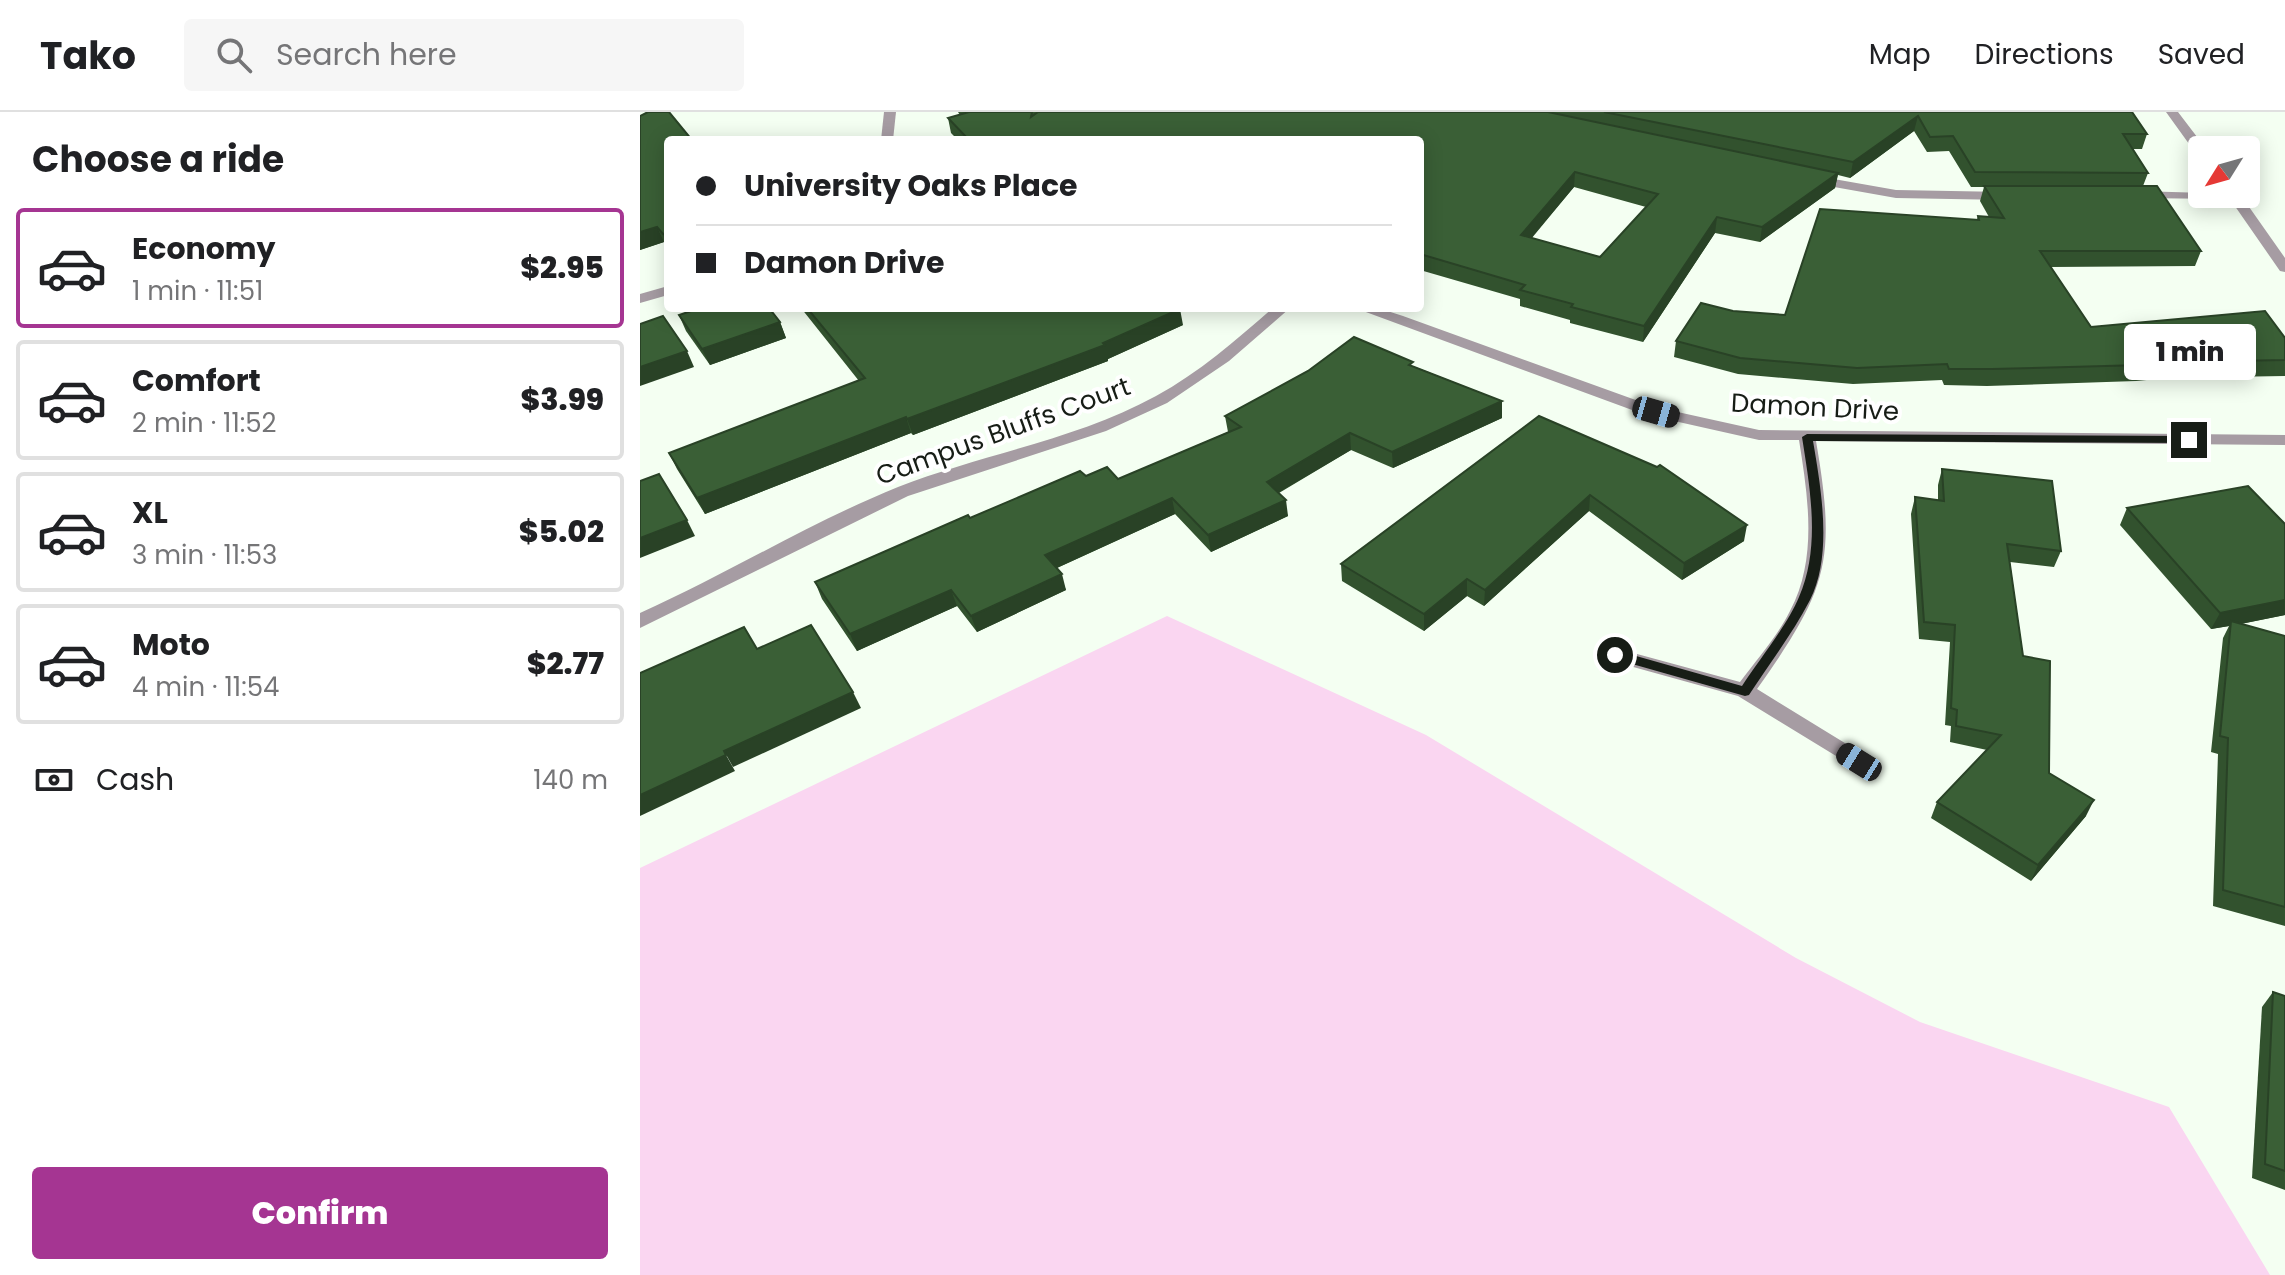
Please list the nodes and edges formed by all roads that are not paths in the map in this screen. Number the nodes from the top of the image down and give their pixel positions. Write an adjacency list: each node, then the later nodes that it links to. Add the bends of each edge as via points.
1 (890, 112): 3 (street)
2 (2172, 112): 4 (street)
3 (887, 136)
4 (2190, 136)
5 (1792, 175): 8 (street, via 1896,194)
6 (2128, 195): 7 (street)
7 (2188, 195)
8 (2022, 196)
9 (2242, 208): 10 (street)
10 (2285, 268)
11 (664, 291): 12 (street)
12 (640, 299)
13 (1278, 312): 17 (street, Campus Bluffs Court, via 1233,352 1159,401 901,492)
14 (1376, 312): 15 (street, Damon Drive, via 1678,419 1759,435)
15 (1807, 437): 16 (street, Damon Drive); 19 (street, via 1817,527 1805,597)
16 (2285, 440)
17 (640, 621)
18 (1615, 655): 19 (street)
19 (1745, 691): 20 (street)
20 (1859, 762)

